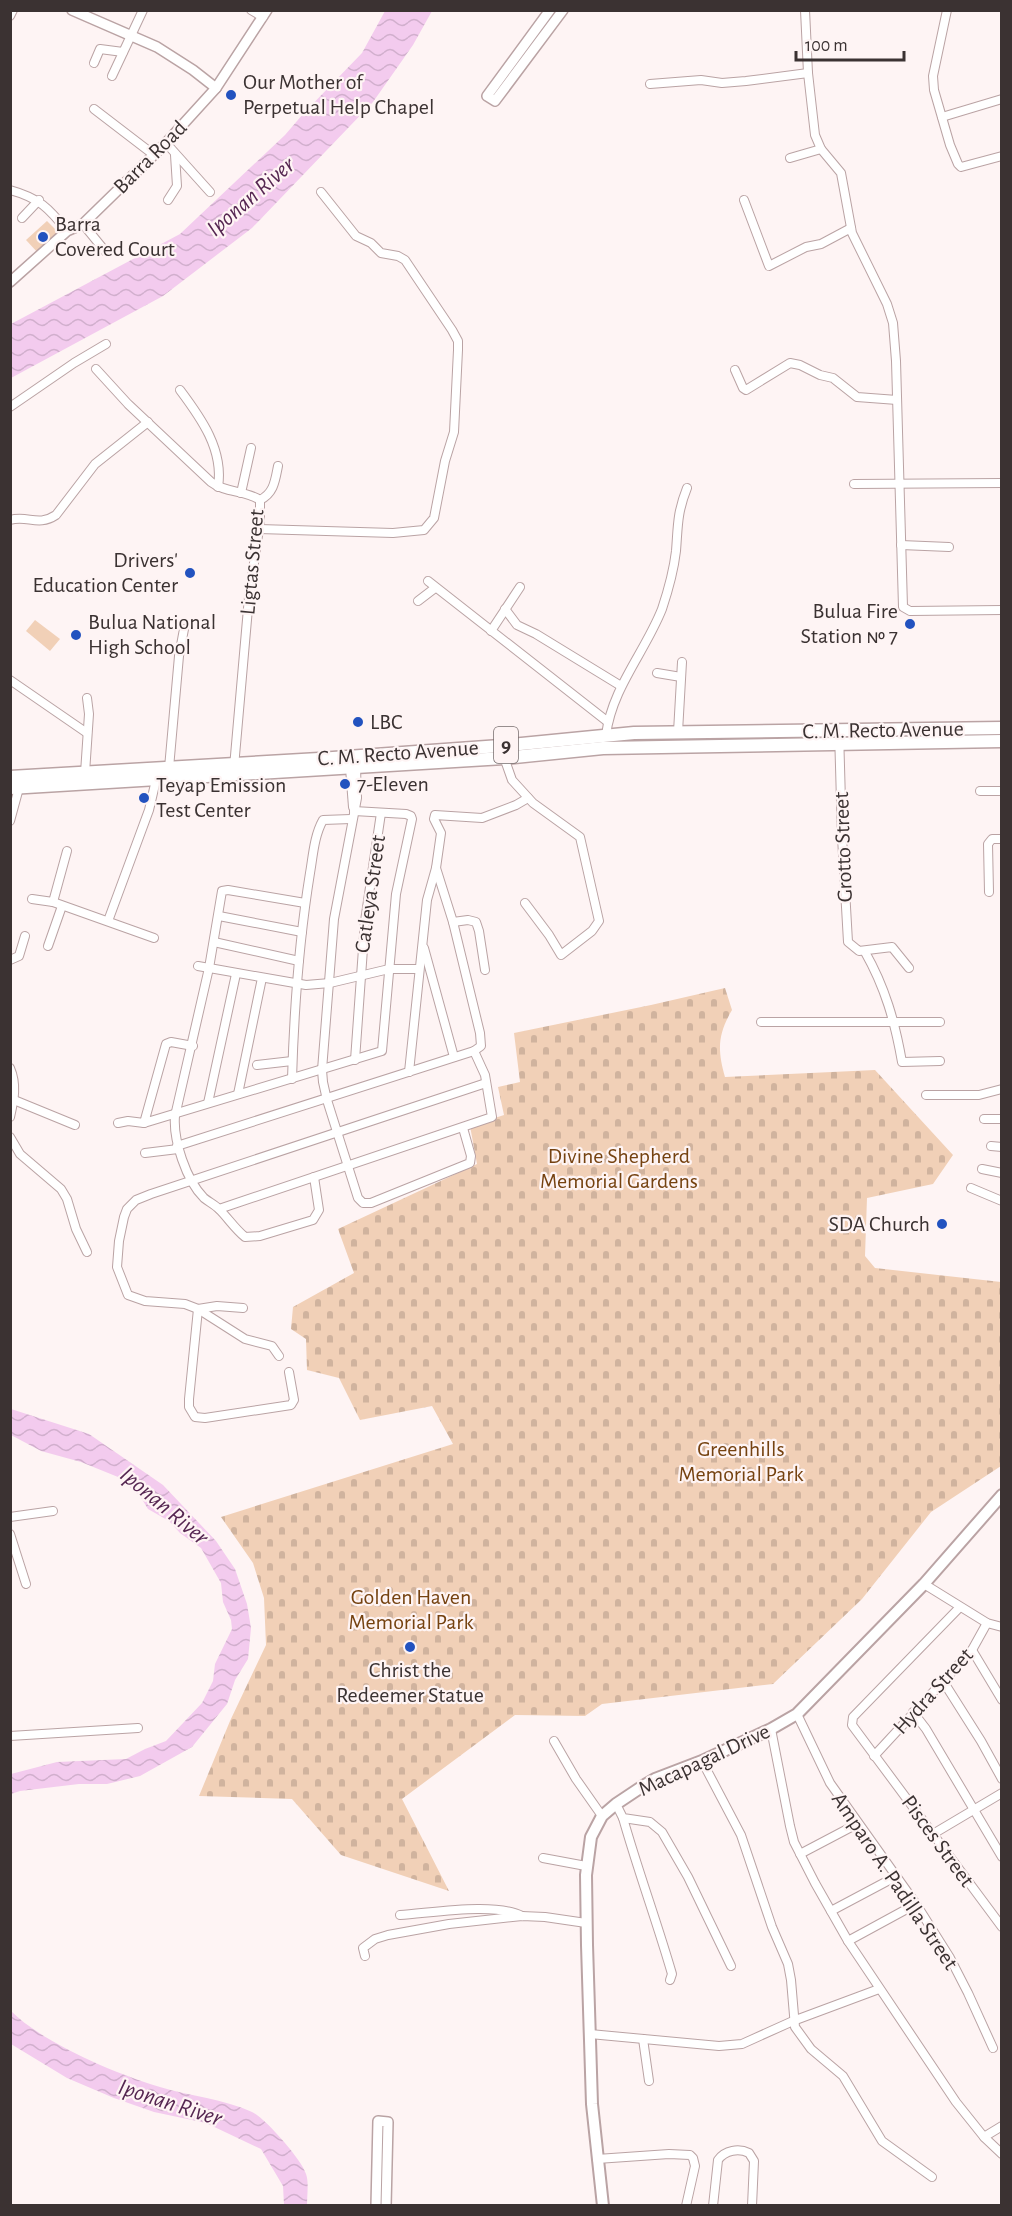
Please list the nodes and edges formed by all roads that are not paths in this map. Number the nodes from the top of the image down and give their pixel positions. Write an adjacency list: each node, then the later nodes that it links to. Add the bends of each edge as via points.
1 (13, 10): 10 (street)
2 (72, 10): 11 (street)
3 (143, 10): 11 (street)
4 (251, 10): 9 (street)
5 (550, 10): 6 (street, via 491,99)
6 (562, 10)
7 (805, 10): 14 (street)
8 (947, 10): 20 (street, via 933,76)
9 (265, 14): 17 (street, Barra Road)
10 (10, 16)
11 (132, 35): 12 (street); 17 (street, via 165,52)
12 (123, 52): 13 (street, via 100,49); 15 (street)
13 (94, 63)
14 (808, 73): 16 (street, via 722,83 701,80); 22 (street, via 815,135)
15 (112, 76)
16 (650, 84)
17 (216, 88): 21 (street, Barra Road)
18 (1002, 99): 20 (street)
19 (94, 109): 23 (street)
20 (942, 117): 25 (street, via 961,167)
21 (166, 143): 23 (street, Barra Road); 24 (street)
22 (821, 149): 26 (street); 35 (street, via 841,173)
23 (154, 154): 34 (street, Barra Road)
24 (174, 154): 28 (street); 31 (street, via 177,186)
25 (1002, 156)
26 (790, 158)
27 (10, 190): 30 (street)
28 (210, 192)
29 (321, 192): 56 (street, via 356,236 381,253 405,260 452,330 458,341 454,432 434,518 424,530 393,533)
30 (39, 200): 33 (street); 36 (street)
31 (168, 200)
32 (744, 200): 35 (street, via 770,266)
33 (22, 218)
34 (83, 224): 36 (street, Barra Road); 37 (street)
35 (851, 228): 43 (street, via 893,323)
36 (67, 231): 38 (street, Barra Road)
37 (105, 251)
38 (10, 282)
39 (106, 344): 44 (street)
40 (96, 369): 45 (street, Ligtas Street)
41 (735, 370): 43 (street, via 746,390 790,363 833,378 857,397)
42 (180, 390): 51 (street, via 200,417 216,451)
43 (897, 400): 50 (street)
44 (10, 407)
45 (148, 422): 51 (street, Ligtas Street); 55 (street, via 95,464 48,520)
46 (251, 448): 53 (street)
47 (278, 466): 54 (street, via 270,494)
48 (1002, 483): 50 (street)
49 (854, 484): 50 (street)
50 (900, 484): 57 (street)
51 (218, 487): 53 (street, Ligtas Street)
52 (687, 488): 71 (street, via 676,525 676,552 662,608)
53 (241, 493): 54 (street, Ligtas Street)
54 (260, 501): 56 (street, Ligtas Street)
55 (10, 520)
56 (259, 529): 83 (street, Ligtas Street)
57 (900, 545): 58 (street); 64 (street, via 906,610)
58 (949, 547)
59 (428, 581): 61 (street)
60 (520, 586): 63 (street)
61 (435, 588): 62 (street); 66 (street)
62 (418, 601)
63 (505, 609): 66 (street); 71 (street, via 517,625)
64 (1002, 610)
65 (184, 629): 81 (street)
66 (492, 631): 73 (street)
67 (682, 662): 69 (street)
68 (657, 673): 69 (street)
69 (681, 677): 75 (street)
70 (10, 680): 76 (street)
71 (621, 686): 73 (street)
72 (87, 698): 76 (street)
73 (607, 728): 75 (highway, C. M. Recto Avenue / 9); 79 (highway, C. M. Recto Avenue / 9)
74 (1002, 728): 77 (highway, C. M. Recto Avenue / 9)
75 (678, 732): 77 (highway, C. M. Recto Avenue / 9)
76 (87, 733): 84 (street)
77 (839, 737): 78 (highway, C. M. Recto Avenue / 9); 80 (highway, C. M. Recto Avenue / 9, via 614,748); 112 (street, Grotto Street, via 848,936 851,945)
78 (1002, 741)
79 (500, 746): 80 (street); 83 (highway, C. M. Recto Avenue / 9)
80 (504, 759): 82 (highway, C. M. Recto Avenue / 9); 90 (street, via 509,776)
81 (169, 768): 83 (highway, C. M. Recto Avenue / 9); 84 (highway, C. M. Recto Avenue / 9)
82 (353, 768): 83 (highway, C. M. Recto Avenue / 9); 92 (street)
83 (233, 769): 86 (highway, C. M. Recto Avenue / 9)
84 (85, 773): 85 (highway, C. M. Recto Avenue / 9)
85 (10, 777)
86 (156, 780): 87 (highway, C. M. Recto Avenue / 9); 104 (street, via 149,810)
87 (15, 788): 93 (street)
88 (1002, 790): 89 (street)
89 (980, 791)
90 (528, 798): 96 (street, via 482,818 435,815 441,832); 101 (street, via 580,837 599,921 561,955)
91 (381, 813): 92 (street); 118 (street, via 409,814 412,819 397,884); 122 (street, Catleya Street)
92 (352, 815): 100 (street, via 322,823); 124 (street, via 336,902)
93 (10, 821)
94 (1002, 839): 97 (street, via 992,839 988,844)
95 (68, 851): 99 (street)
96 (436, 868): 105 (street); 110 (street)
97 (989, 892)
98 (32, 899): 99 (street)
99 (53, 902): 102 (street)
100 (305, 903): 103 (street, via 224,890); 106 (street)
101 (525, 903)
102 (63, 906): 104 (street); 111 (street)
103 (219, 916): 106 (street); 109 (street)
104 (108, 921): 108 (street)
105 (453, 922): 120 (street, via 476,922); 130 (street, via 481,1042)
106 (302, 933): 114 (street)
107 (25, 936): 113 (street, via 19,956)
108 (154, 938)
109 (214, 942): 114 (street); 116 (street)
110 (422, 942): 119 (street); 131 (street)
111 (48, 946)
112 (865, 951): 117 (street, via 892,947); 127 (street, Grotto Street, via 879,977)
113 (10, 960)
114 (299, 961): 125 (street)
115 (198, 966): 116 (street)
116 (209, 968): 121 (street); 129 (street)
117 (909, 968)
118 (389, 969): 119 (street); 122 (street); 132 (street, via 382,1051)
119 (419, 969): 138 (street)
120 (485, 970)
121 (236, 974): 123 (street); 146 (street)
122 (360, 975): 124 (street); 132 (street, Catleya Street)
123 (262, 978): 125 (street); 142 (street)
124 (330, 983): 125 (street); 137 (street)
125 (297, 985): 133 (street)
126 (761, 1022): 127 (street)
127 (894, 1022): 128 (street); 134 (street, Grotto Street, via 902,1062)
128 (940, 1022)
129 (193, 1046): 147 (street); 152 (street, via 166,1044)
130 (474, 1052): 131 (street); 140 (street)
131 (454, 1057): 138 (street)
132 (355, 1060): 137 (street)
133 (292, 1061): 135 (street); 139 (street)
134 (940, 1061)
135 (257, 1065)
136 (10, 1068): 144 (street, via 15,1081)
137 (322, 1070): 139 (street); 145 (street)
138 (409, 1072): 145 (street)
139 (292, 1079): 142 (street)
140 (486, 1083): 154 (street, via 492,1117); 155 (street)
141 (1002, 1089): 143 (street, via 979,1095)
142 (238, 1094): 146 (street)
143 (926, 1095)
144 (14, 1100): 148 (street); 153 (street)
145 (327, 1100): 155 (street); 158 (street)
146 (208, 1103): 147 (street)
147 (175, 1116): 152 (street); 158 (street)
148 (10, 1117)
149 (984, 1119): 150 (street)
150 (1002, 1119)
151 (118, 1123): 152 (street)
152 (144, 1123)
153 (75, 1125)
154 (463, 1128): 161 (street); 161 (street, via 470,1163 371,1203 358,1198)
155 (337, 1132): 161 (street); 165 (street)
156 (10, 1137): 169 (street, via 20,1154 61,1189)
157 (991, 1146): 159 (street)
158 (178, 1147): 160 (street); 165 (street)
159 (1002, 1147)
160 (145, 1153)
161 (348, 1166): 164 (street)
162 (982, 1169): 163 (street)
163 (1002, 1173)
164 (314, 1177): 168 (street); 168 (street, via 319,1210 310,1221 250,1238 241,1234)
165 (193, 1181): 168 (street, via 203,1197); 171 (street, via 136,1200 127,1209 117,1267 128,1295)
166 (971, 1188): 167 (street)
167 (1002, 1201)
168 (219, 1209)
169 (87, 1252)
170 (243, 1308): 171 (street, via 228,1305)
171 (198, 1309): 172 (street, via 245,1339 272,1346); 173 (street, via 189,1400 195,1417 291,1405 294,1394)
172 (279, 1356)
173 (289, 1372)
174 (1002, 1495): 179 (main road, Macapagal Drive)
175 (53, 1511): 176 (street)
176 (10, 1517)
177 (10, 1534): 178 (street)
178 (26, 1584)
179 (924, 1584): 180 (street); 187 (main road, Macapagal Drive)
180 (960, 1607): 181 (street); 192 (street, Pisces Street, via 853,1717 855,1731)
181 (987, 1623): 182 (street); 183 (street, Hydra Street)
182 (1002, 1627)
183 (972, 1650): 184 (street, Hydra Street); 185 (street)
184 (943, 1681): 186 (street, Hydra Street); 194 (street)
185 (1002, 1700)
186 (914, 1712): 192 (street, Hydra Street); 197 (street)
187 (796, 1714): 189 (main road, Macapagal Drive); 200 (street, Amparo A. Padilla Street, via 830,1783)
188 (138, 1728): 190 (street)
189 (771, 1729): 193 (main road, Macapagal Drive); 202 (street, via 789,1826)
190 (10, 1736)
191 (554, 1741): 198 (street)
192 (874, 1756): 201 (street, Pisces Street)
193 (702, 1761): 196 (main road, Macapagal Drive, via 655,1779); 218 (street, via 741,1835 788,1964)
194 (1002, 1779)
195 (1002, 1792): 197 (street)
196 (616, 1804): 198 (main road, Macapagal Drive); 199 (street)
197 (973, 1808): 201 (street); 203 (street)
198 (602, 1816): 205 (main road, Macapagal Drive, via 591,1837)
199 (623, 1818): 215 (street, via 650,1822 662,1832); 216 (street, via 659,1927 672,1974)
200 (857, 1824): 202 (street); 206 (street, Amparo A. Padilla Street)
201 (933, 1834): 212 (street, Pisces Street)
202 (800, 1854): 208 (street)
203 (1002, 1857)
204 (543, 1858): 205 (street)
205 (586, 1866): 211 (main road, Macapagal Drive)
206 (895, 1877): 207 (street, Amparo A. Padilla Street); 208 (street)
207 (916, 1904): 213 (street); 221 (street, Amparo A. Padilla Street, via 950,1958)
208 (831, 1911): 213 (street)
209 (400, 1916): 210 (street, via 496,1909)
210 (522, 1916): 211 (street); 214 (street, via 388,1935 365,1946)
211 (586, 1923): 219 (main road, Macapagal Drive)
212 (1002, 1927)
213 (848, 1941): 217 (street)
214 (365, 1956)
215 (731, 1966)
216 (670, 1980)
217 (879, 1989): 218 (street); 224 (street)
218 (794, 2020): 220 (street, via 742,2044 719,2046); 227 (street, via 811,2049 843,2076 882,2141)
219 (590, 2034): 220 (street); 226 (main road, Macapagal Drive)
220 (643, 2039): 222 (street)
221 (993, 2048)
222 (649, 2081)
223 (1002, 2126): 224 (street)
224 (984, 2137): 225 (street)
225 (1002, 2154)
226 (597, 2159): 230 (main road, Macapagal Drive); 231 (street, via 690,2155 695,2166)
227 (932, 2177)
228 (376, 2205): 229 (street, via 383,2121)
229 (386, 2205)
230 (603, 2205)
231 (686, 2205)
232 (713, 2205): 233 (street, via 718,2160 738,2150 749,2152 754,2161)
233 (752, 2205)

